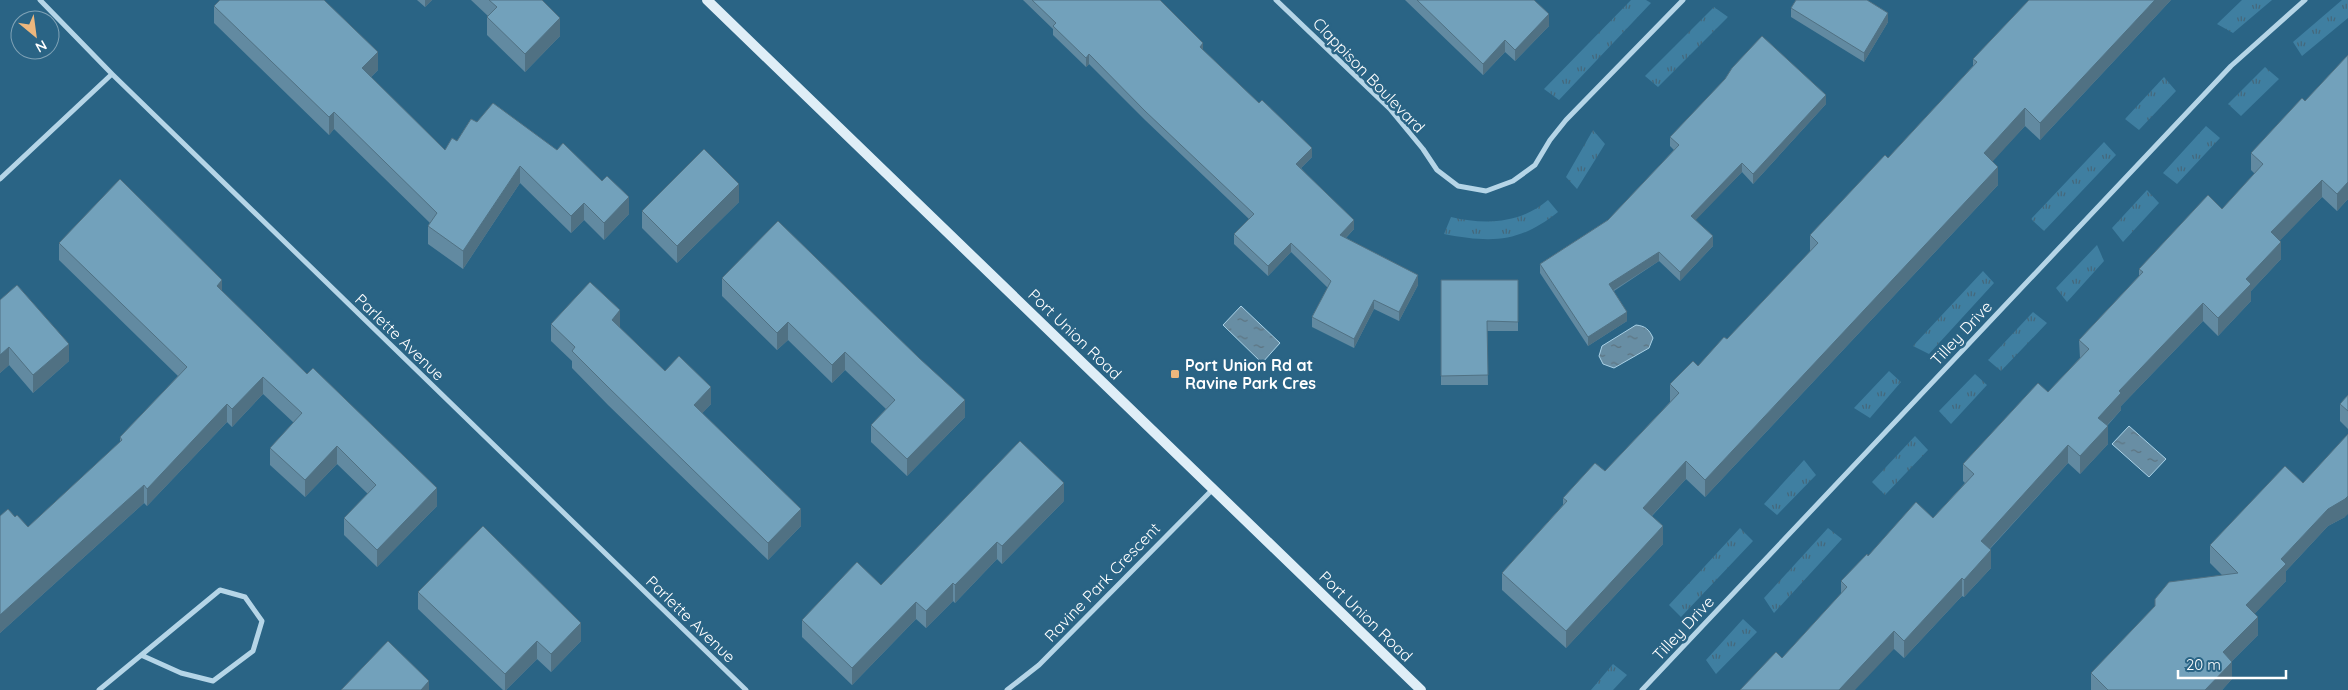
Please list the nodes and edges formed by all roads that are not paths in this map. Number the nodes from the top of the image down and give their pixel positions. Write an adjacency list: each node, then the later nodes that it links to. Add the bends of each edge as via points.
1 (40, 0): 6 (street, Parlette Avenue)
2 (707, 0): 8 (main road, Port Union Road)
3 (1276, 0): 4 (street, Clappison Boulevard, via 1390,109 1437,170 1458,186 1486,191 1514,181 1535,165 1566,120)
4 (1682, 0)
5 (2305, 0): 14 (street, Tilley Drive, via 2231,66)
6 (112, 74): 7 (street); 11 (street, Parlette Avenue)
7 (0, 179)
8 (1213, 489): 12 (street, Ravine Park Crescent, via 1039,665); 13 (main road, Port Union Road)
9 (141, 655): 9 (street, via 181,673 214,681 254,651 262,621 245,597 220,590); 10 (street)
10 (99, 690)
11 (746, 690)
12 (1007, 690)
13 (1421, 690)
14 (1642, 690)

